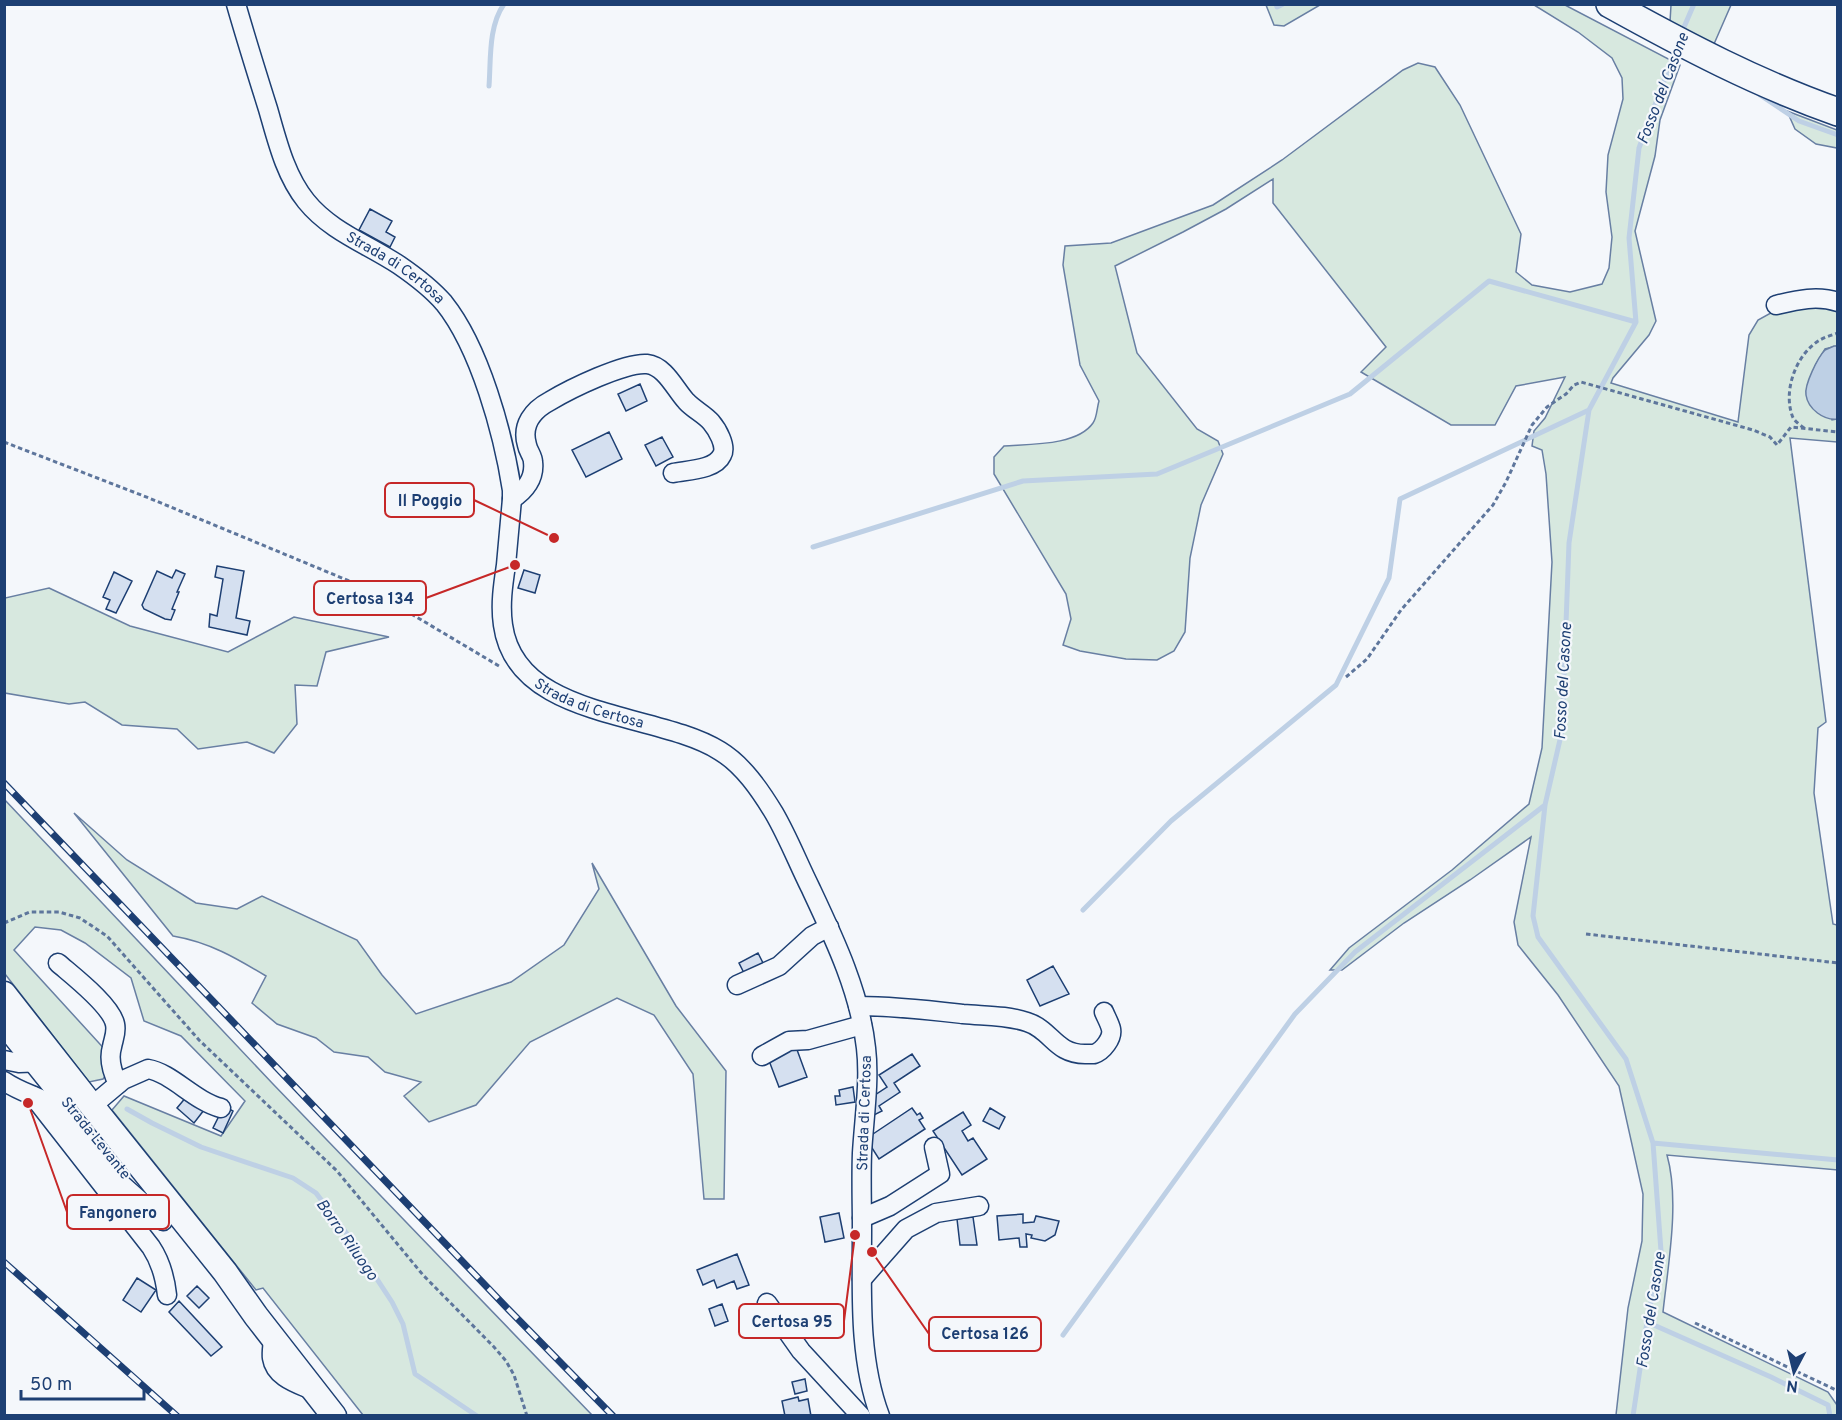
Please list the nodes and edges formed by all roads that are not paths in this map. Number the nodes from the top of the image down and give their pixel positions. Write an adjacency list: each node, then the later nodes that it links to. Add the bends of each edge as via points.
1 (236, 4): 7 (street, Strada di Certosa, via 283,160 299,192 319,216 426,285 457,322 488,393)
2 (1610, 4): 3 (highway, via 1766,85)
3 (1838, 112)
4 (1838, 302): 5 (street, via 1827,298)
5 (1776, 305)
6 (673, 473): 7 (street, via 715,464 724,448 719,436 711,422 686,401 664,373 649,364 627,367 550,400 536,410 526,425 533,475 523,493)
7 (512, 499): 8 (street, Strada di Certosa, via 503,626 515,660 532,678 582,705 690,737 726,754 774,813)
8 (829, 927): 10 (street, via 812,936 779,966); 12 (street, Strada di Certosa)
9 (58, 963): 20 (street, via 113,1018 116,1031 111,1062)
10 (736, 985)
11 (4, 994): 18 (main road)
12 (858, 1006): 13 (street, via 914,1008 1025,1021 1037,1025 1075,1054 1094,1053 1110,1039 1111,1029); 15 (street, Strada di Certosa)
13 (1104, 1012)
14 (4, 1022): 18 (main road)
15 (862, 1025): 16 (street, via 808,1040 789,1041); 25 (street, Strada di Certosa, via 867,1058)
16 (762, 1056)
17 (4, 1060): 18 (street, via 19,1063)
18 (39, 1078): 19 (street); 21 (main road, Strada Levante); 27 (street, via 159,1258); 29 (main road, Strada Levante, via 163,1221)
19 (4, 1081)
20 (118, 1084): 21 (street); 22 (street, via 143,1070 153,1070 199,1099)
21 (92, 1106): 29 (main road, Strada Levante)
22 (221, 1107)
23 (934, 1147): 25 (street, via 940,1174 890,1206)
24 (980, 1206): 26 (street, via 936,1213 906,1229)
25 (862, 1218): 26 (street, Strada di Certosa)
26 (862, 1279): 32 (street, Strada di Certosa, via 868,1372)
27 (167, 1295)
28 (767, 1304): 31 (street, via 801,1350)
29 (256, 1316): 30 (main road, Strada Levante)
30 (334, 1416)
31 (861, 1416)
32 (880, 1416)

